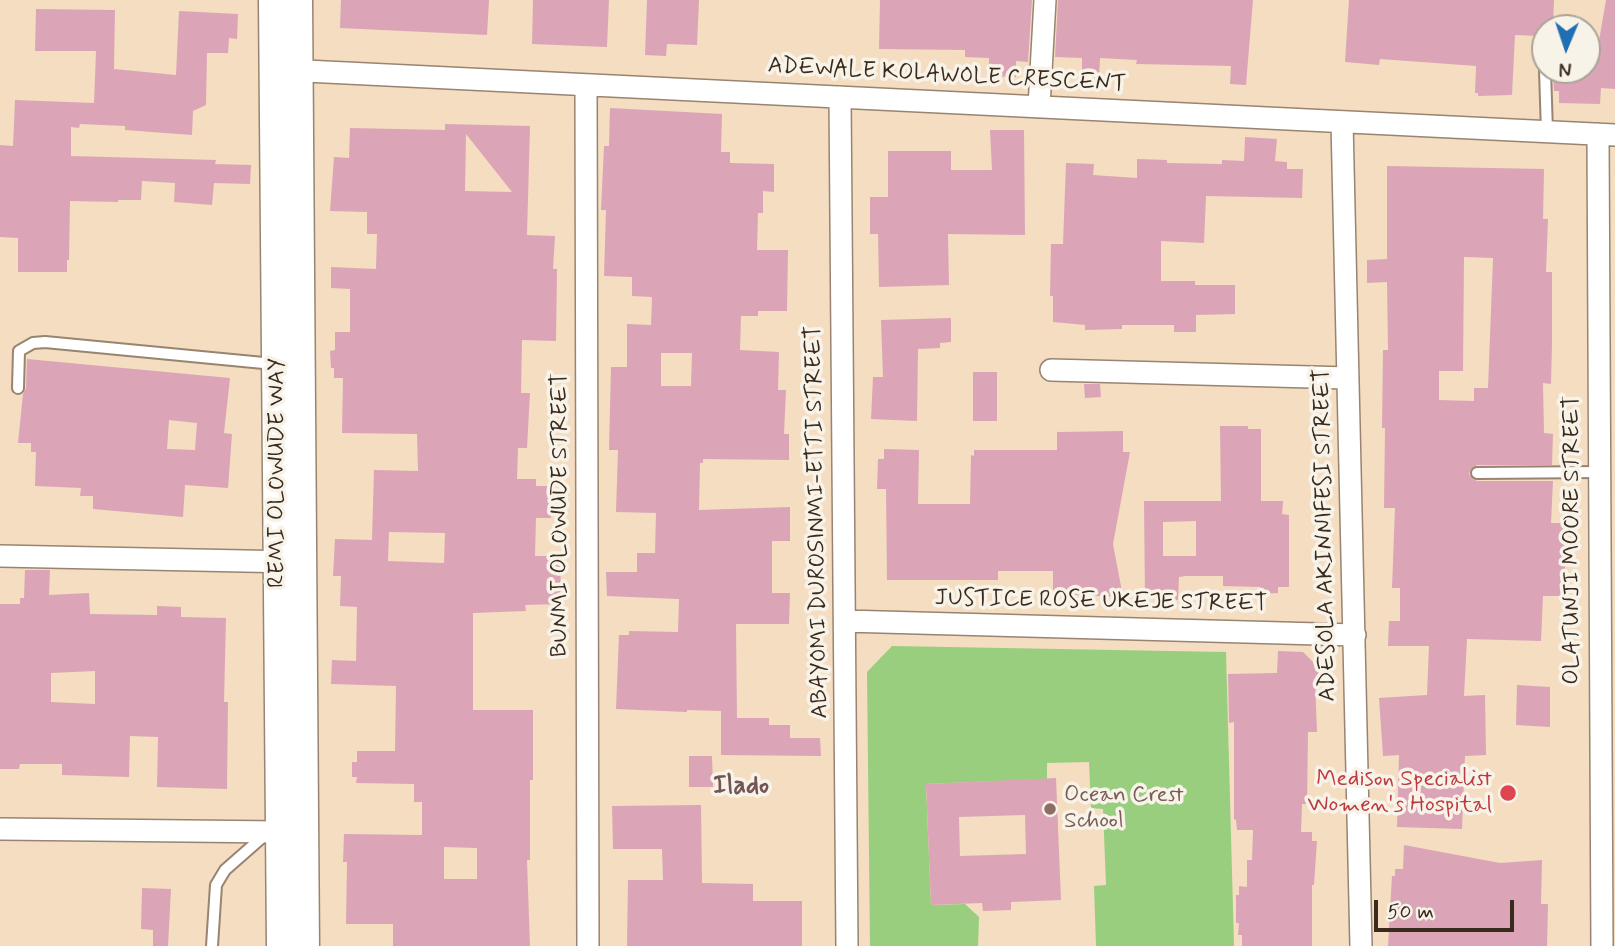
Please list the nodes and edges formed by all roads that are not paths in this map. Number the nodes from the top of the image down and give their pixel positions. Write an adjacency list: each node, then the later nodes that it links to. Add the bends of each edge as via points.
1 (275, 0): 4 (main road, REMI OLOWUDE WAY)
2 (297, 0): 4 (main road, REMI OLOWUDE WAY)
3 (1045, 0): 8 (street)
4 (286, 70): 6 (street, ADEWALE KOLAWOLE CRESCENT); 12 (main road, REMI OLOWUDE WAY); 19 (main road, REMI OLOWUDE WAY)
5 (1545, 84): 10 (lane)
6 (586, 85): 7 (street, ADEWALE KOLAWOLE CRESCENT); 27 (street, BUNMI OLOWUDE STREET)
7 (840, 97): 8 (street, ADEWALE KOLAWOLE CRESCENT); 20 (street, ABAYOMI DUROSINMI-ETTI STREET)
8 (1039, 107): 9 (street, ADEWALE KOLAWOLE CRESCENT)
9 (1342, 122): 10 (street, ADEWALE KOLAWOLE CRESCENT); 14 (street, ADESOLA AKINNIFESI STREET)
10 (1547, 132): 11 (street, ADEWALE KOLAWOLE CRESCENT)
11 (1607, 135): 16 (street, OLATUNJI MOORE STREET)
12 (277, 364): 15 (lane, via 33,343 19,351); 19 (main road, REMI OLOWUDE WAY)
13 (1051, 370): 14 (street)
14 (1348, 378): 21 (street, ADESOLA AKINNIFESI STREET)
15 (18, 388)
16 (1599, 472): 17 (lane); 30 (street, OLATUNJI MOORE STREET)
17 (1477, 473)
18 (0, 556): 19 (street)
19 (290, 562): 23 (main road, REMI OLOWUDE WAY); 26 (main road, REMI OLOWUDE WAY)
20 (845, 621): 21 (street, JUSTICE ROSE UKEJE STREET); 28 (street, ABAYOMI DUROSINMI-ETTI STREET)
21 (1355, 635): 29 (street, ADESOLA AKINNIFESI STREET)
22 (0, 828): 23 (street)
23 (274, 832): 24 (lane, via 225,870 216,885); 25 (main road, REMI OLOWUDE WAY)
24 (212, 946)
25 (282, 946)
26 (304, 946)
27 (588, 946)
28 (847, 946)
29 (1361, 946)
30 (1602, 946)

